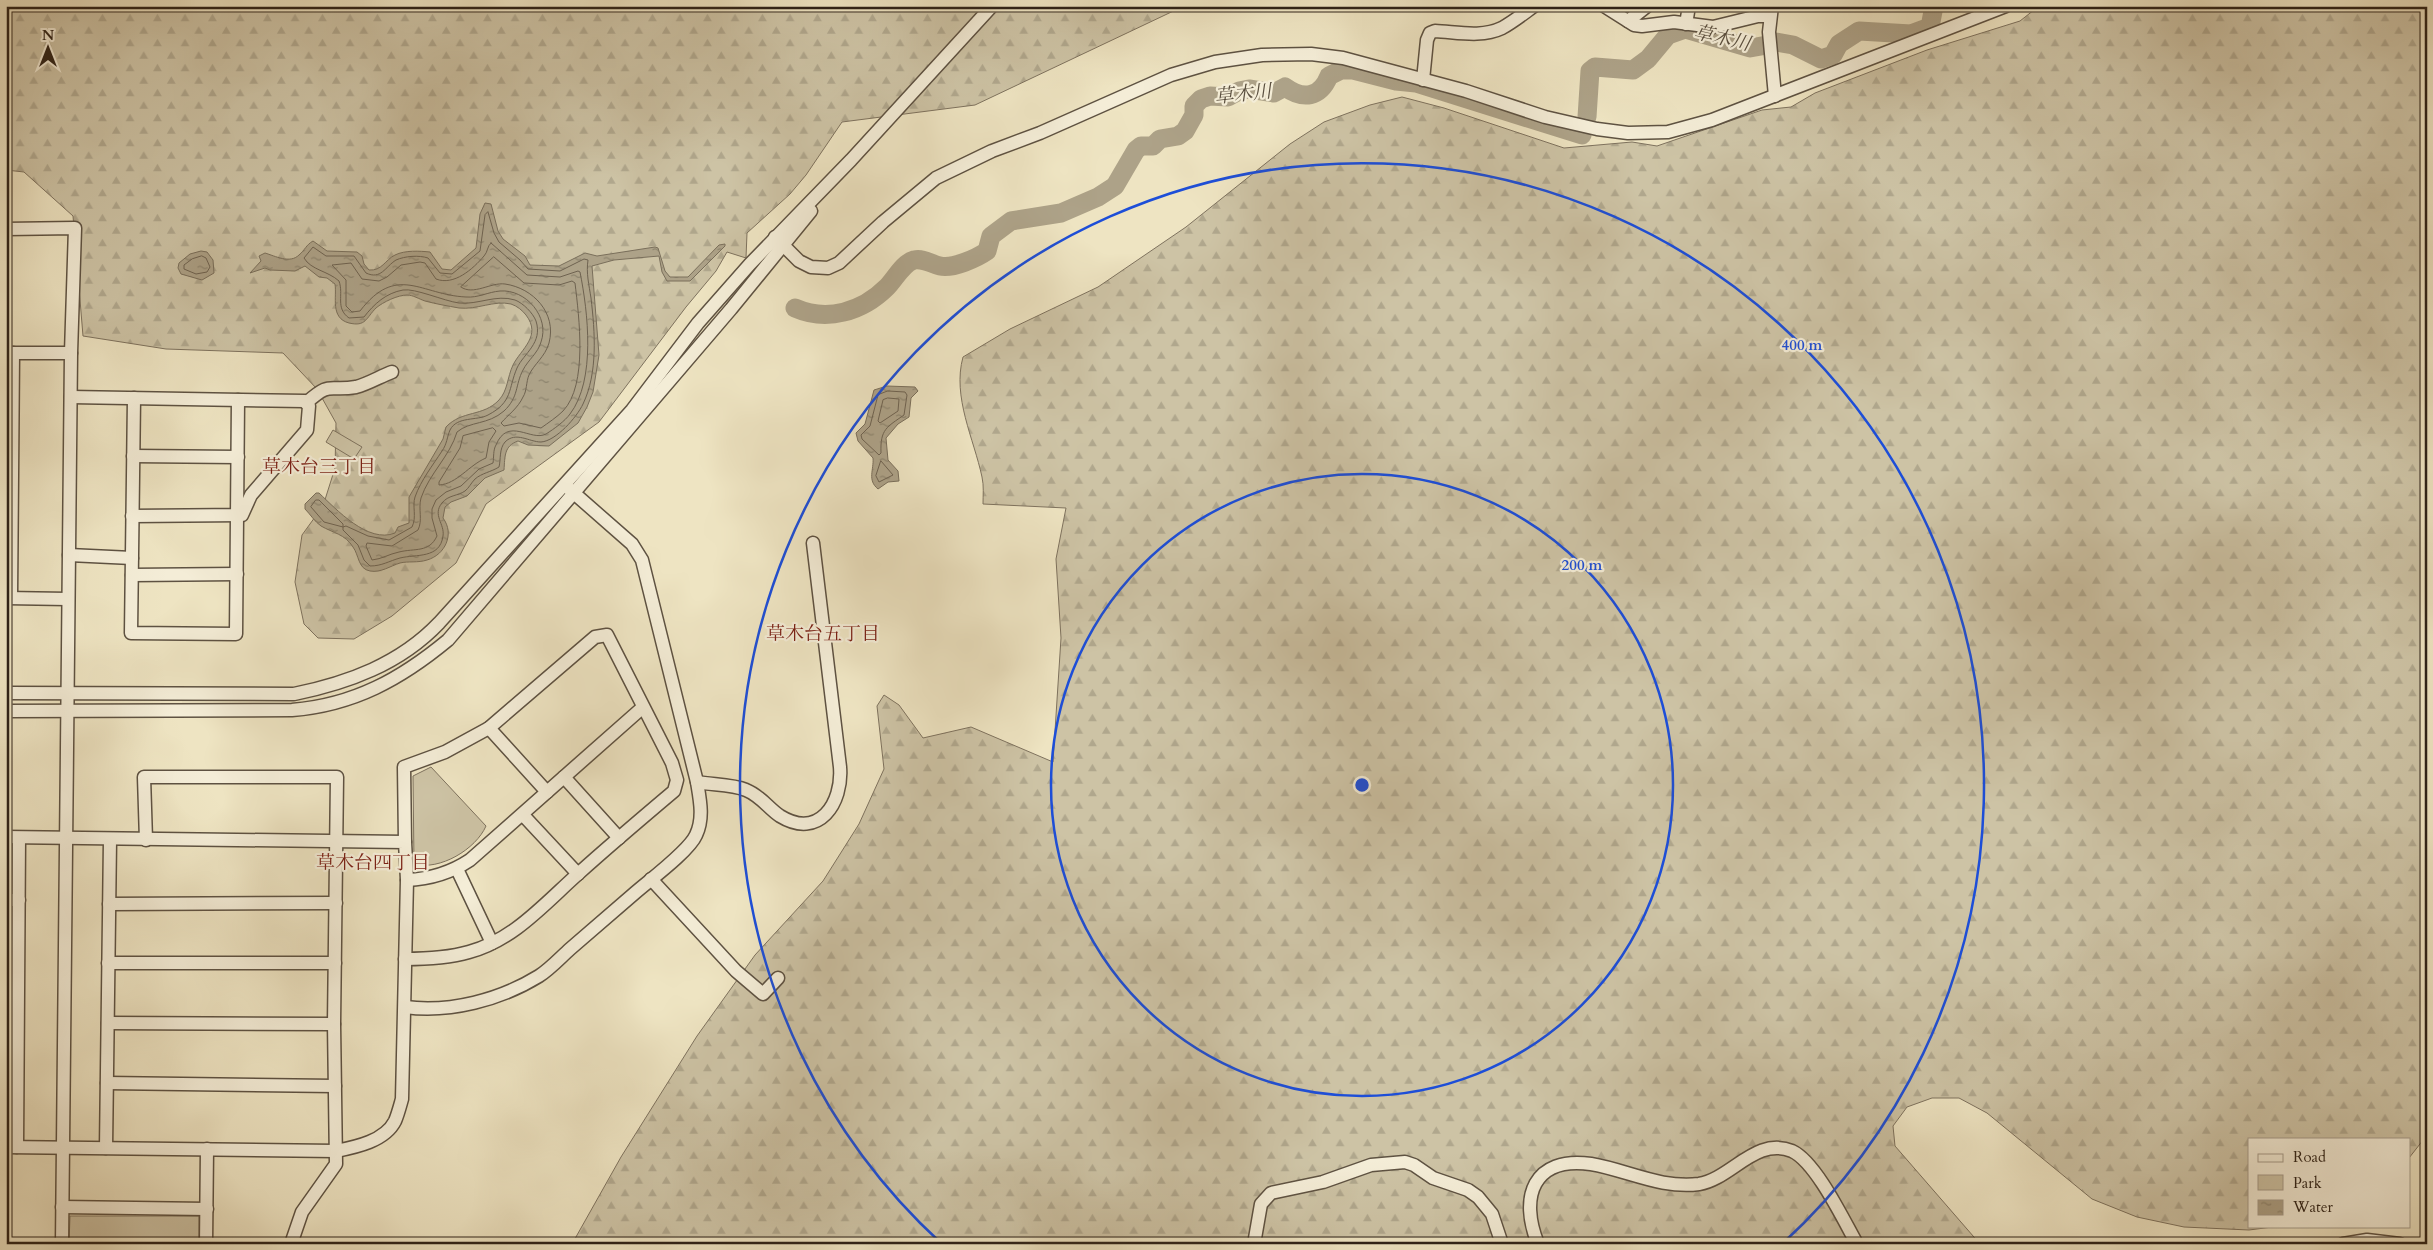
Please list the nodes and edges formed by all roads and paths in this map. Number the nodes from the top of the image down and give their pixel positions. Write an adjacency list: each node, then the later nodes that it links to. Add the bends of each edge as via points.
1 (992, 6): 13 (street)
2 (1534, 6): 10 (street, via 1512,23 1490,32 1430,33)
3 (1604, 6): 9 (street)
4 (1647, 6): 9 (street)
5 (1689, 6): 8 (street)
6 (2006, 6): 11 (street)
7 (1770, 11): 8 (street, via 1713,27); 11 (street)
8 (1686, 24): 9 (street, via 1670,22)
9 (1630, 27)
10 (1423, 80): 11 (street, via 1545,117 1597,130 1628,133 1683,130); 13 (street, via 1343,58 1311,54 1262,55 1215,62 1171,75 936,178 839,263 828,268 811,267 799,261)
11 (1775, 96)
12 (6, 229): 15 (street, via 75,228)
13 (779, 242): 24 (street)
14 (10, 353): 15 (street); 21 (street)
15 (71, 353): 17 (street)
16 (392, 372): 20 (street, via 356,386 322,389)
17 (71, 397): 18 (street); 29 (street)
18 (134, 398): 19 (street); 22 (street)
19 (238, 400): 20 (street); 23 (street)
20 (306, 403): 26 (street, via 307,430 261,482 242,515)
21 (9, 436): 27 (street)
22 (133, 456): 23 (street); 25 (street)
23 (238, 457): 26 (street)
24 (568, 488): 36 (street, via 426,637 400,656 355,678 294,694); 39 (street, via 448,640 420,663 370,691 321,708 292,710); 42 (street, via 632,544 642,560)
25 (132, 516): 26 (street); 30 (street)
26 (238, 516): 31 (street)
27 (9, 519): 33 (street)
28 (813, 543): 42 (street, via 840,767 836,801 817,821 798,822 780,816 765,801 744,789)
29 (69, 555): 30 (street); 34 (street)
30 (132, 558): 32 (street)
31 (237, 574): 32 (street); 32 (street, via 236,634 131,633)
32 (132, 575)
33 (9, 598): 34 (street)
34 (68, 599): 36 (street)
35 (6, 693): 36 (street)
36 (67, 694): 39 (street)
37 (642, 708): 40 (street, via 607,636 595,637); 41 (street); 48 (street, via 672,763 676,780 674,791)
38 (6, 711): 39 (street)
39 (67, 711): 47 (street)
40 (488, 728): 43 (street); 52 (street, via 445,752 404,768)
41 (564, 777): 43 (street); 48 (street)
42 (697, 782): 55 (street, via 701,808 696,835)
43 (547, 792): 44 (street)
44 (523, 815): 53 (street); 54 (street)
45 (6, 837): 46 (street)
46 (19, 838): 47 (street); 57 (street)
47 (66, 838): 49 (street); 73 (street)
48 (619, 838): 54 (street)
49 (110, 840): 50 (street); 59 (street)
50 (146, 840): 51 (street); 51 (street, via 144,777 337,777)
51 (337, 840): 52 (street); 58 (street)
52 (405, 842): 56 (street)
53 (457, 868): 56 (street); 60 (street)
54 (578, 874): 60 (street, via 540,910)
55 (650, 879): 65 (street, via 736,971 763,994); 66 (street, via 540,975 513,990 484,1000 449,1006)
56 (407, 880): 61 (street)
57 (13, 900): 62 (street)
58 (336, 903): 59 (street); 64 (street)
59 (109, 904): 63 (street)
60 (492, 943): 61 (street, via 469,952 433,959)
61 (404, 959): 66 (street)
62 (12, 963): 69 (street)
63 (108, 963): 64 (street); 67 (street)
64 (335, 963): 68 (street)
65 (778, 978)
66 (404, 1007): 76 (street, via 402,1098 394,1123 378,1137)
67 (108, 1023): 68 (street); 70 (street)
68 (334, 1024): 71 (street)
69 (12, 1083): 72 (street)
70 (107, 1083): 71 (street); 74 (street)
71 (335, 1086): 76 (street)
72 (11, 1147): 73 (street)
73 (62, 1148): 74 (street); 77 (street)
74 (106, 1148): 75 (street)
75 (207, 1149): 76 (street); 78 (street)
76 (336, 1152): 81 (street, via 336,1164 302,1212)
77 (62, 1207): 78 (street); 79 (street)
78 (207, 1209): 80 (street)
79 (62, 1244)
80 (206, 1244)
81 (291, 1244)
82 (1254, 1244): 83 (street, via 1261,1204 1271,1193 1323,1182 1371,1166 1405,1162 1478,1197 1492,1214)
83 (1502, 1244)
84 (1538, 1244): 85 (street, via 1530,1221 1530,1195 1536,1181 1555,1168 1590,1164 1685,1185 1713,1180 1756,1153 1775,1148 1795,1152 1802,1160 1833,1199)
85 (1857, 1244)
86 (2343, 1244): 87 (street, via 2367,1240)
87 (2400, 1244)

